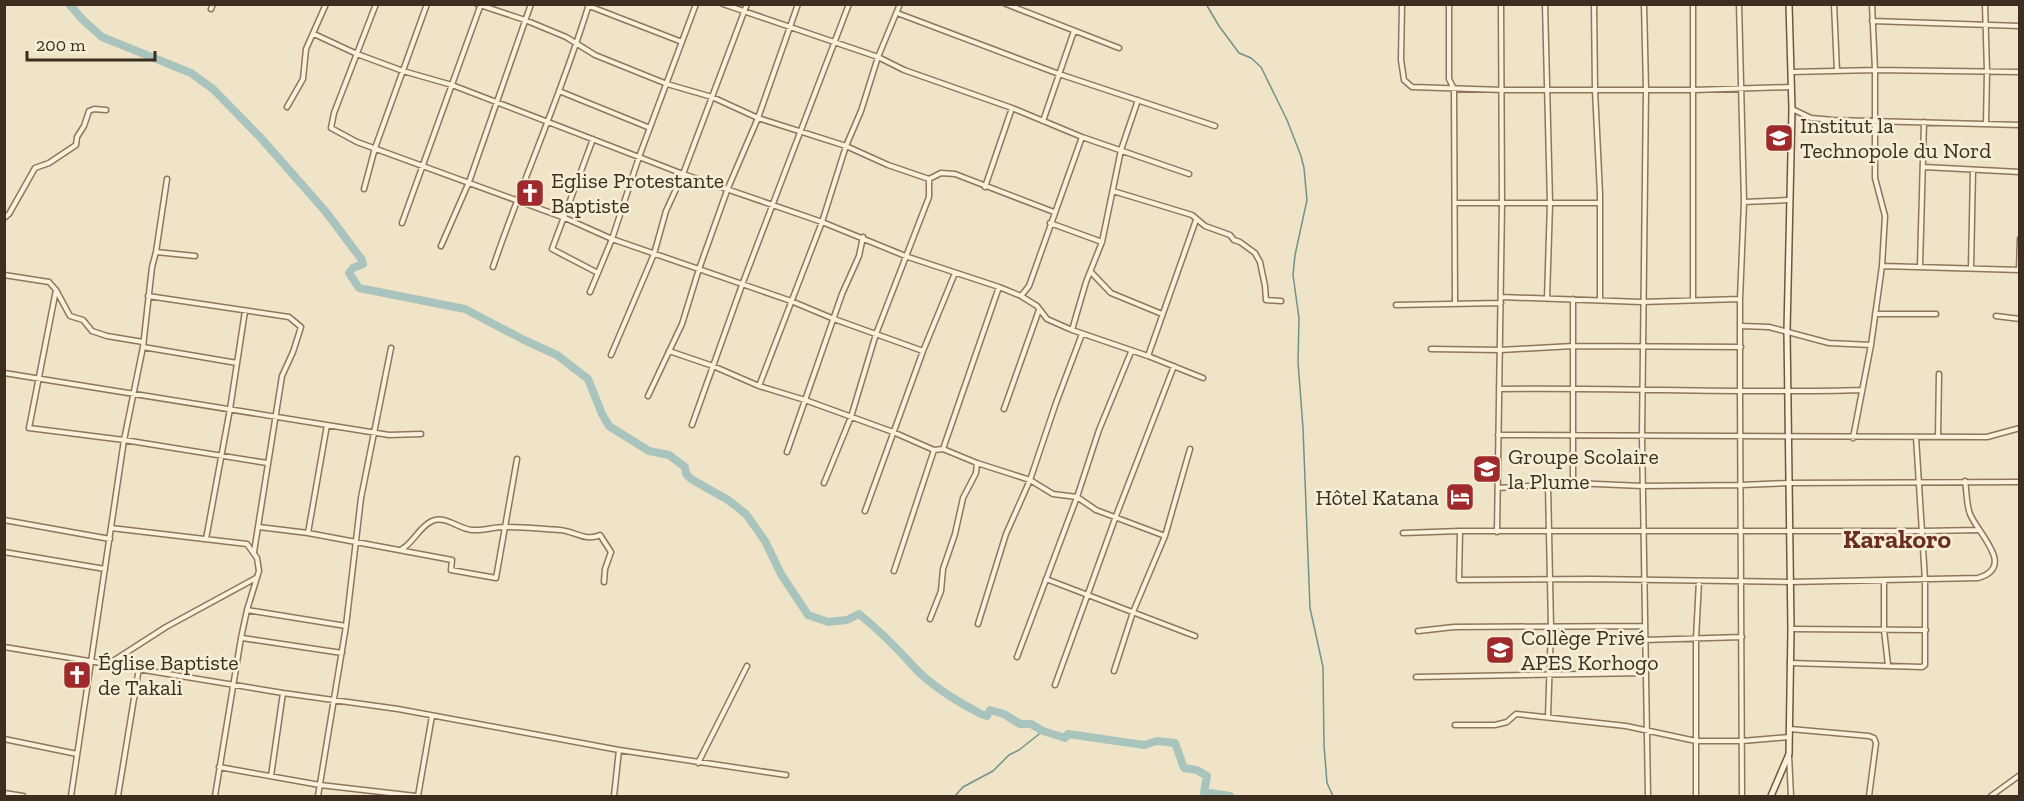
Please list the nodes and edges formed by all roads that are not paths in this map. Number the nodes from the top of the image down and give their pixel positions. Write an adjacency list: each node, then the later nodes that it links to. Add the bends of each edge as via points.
1 (326, 4): 34 (street)
2 (376, 4): 39 (street)
3 (427, 4): 42 (street)
4 (531, 4): 28 (street)
5 (696, 4): 35 (street)
6 (723, 4): 26 (street)
7 (747, 4): 26 (street)
8 (798, 4): 32 (street)
9 (849, 4): 36 (street)
10 (900, 4): 27 (street)
11 (1006, 4): 33 (street)
12 (1402, 4): 51 (street, via 1404,80 1412,87)
13 (1449, 4): 51 (street, via 1449,79)
14 (1501, 4): 54 (street)
15 (1545, 4): 55 (street)
16 (1594, 4): 56 (street)
17 (1644, 4): 52 (street)
18 (1693, 4): 57 (street)
19 (1739, 4): 53 (street)
20 (1789, 4): 45 (street)
21 (1834, 4): 43 (street)
22 (1872, 4): 29 (street)
23 (1985, 4): 30 (street)
24 (480, 5): 28 (street); 49 (street)
25 (589, 5): 35 (street); 37 (street)
26 (745, 12): 32 (street); 59 (street)
27 (897, 13): 40 (street); 47 (street)
28 (525, 20): 37 (street); 61 (street)
29 (1872, 21): 30 (street); 41 (street)
30 (1986, 24): 31 (street); 44 (street)
31 (2019, 26)
32 (791, 27): 36 (street); 66 (street)
33 (1074, 31): 38 (street); 47 (street)
34 (314, 34): 39 (street); 62 (street, via 306,49 303,79)
35 (682, 42): 48 (street)
36 (835, 42): 40 (street); 75 (street)
37 (578, 45): 48 (street); 58 (street)
38 (1119, 48)
39 (357, 54): 42 (street); 79 (street, via 331,128)
40 (878, 57): 63 (street); 78 (street)
41 (1875, 70): 43 (street); 44 (street); 69 (street)
42 (403, 71): 49 (street); 79 (street)
43 (1837, 71): 45 (street)
44 (1987, 71): 46 (street); 71 (street)
45 (1791, 72): 50 (street)
46 (2019, 72)
47 (1059, 74): 60 (street); 68 (street)
48 (668, 84): 59 (street); 74 (street)
49 (452, 85): 61 (street); 82 (street)
50 (1791, 87): 53 (street); 64 (street)
51 (1454, 89): 54 (street); 98 (street)
52 (1646, 89): 56 (street); 57 (street); 145 (street)
53 (1741, 89): 57 (street); 97 (street)
54 (1503, 90): 55 (street); 99 (street)
55 (1546, 90): 56 (street); 100 (street)
56 (1595, 90): 101 (street)
57 (1693, 90): 139 (street)
58 (559, 91): 67 (street); 74 (street)
59 (712, 97): 66 (street); 86 (street)
60 (1138, 100): 73 (street); 80 (street)
61 (496, 103): 67 (street); 90 (street)
62 (288, 107)
63 (1012, 108): 68 (street); 91 (street)
64 (1792, 109): 69 (street, via 1812,117); 96 (street)
65 (106, 110): 104 (street, via 89,111 76,145 49,164 35,168)
66 (758, 118): 75 (street); 92 (street)
67 (547, 121): 77 (street); 95 (street)
68 (1043, 121): 76 (street)
69 (1875, 121): 70 (street); 119 (street, via 1875,178 1885,216)
70 (1924, 122): 71 (street); 83 (street)
71 (1986, 124): 72 (street)
72 (2019, 125)
73 (1215, 126)
74 (650, 128): 81 (street)
75 (802, 130): 78 (street); 102 (street)
76 (1082, 137): 80 (street); 103 (street)
77 (593, 139): 81 (street); 105 (street)
78 (846, 146): 89 (street); 107 (street)
79 (375, 148): 82 (street); 93 (street)
80 (1121, 150): 87 (street); 94 (street)
81 (639, 157): 86 (street); 111 (street)
82 (422, 165): 90 (street); 108 (street)
83 (1924, 167): 84 (street); 120 (street)
84 (1973, 170): 85 (street); 122 (street)
85 (2019, 172)
86 (683, 174): 92 (street); 116 (street, via 666,211)
87 (1189, 174)
88 (167, 179): 115 (street)
89 (929, 179): 91 (street, via 948,172); 118 (street, via 929,197)
90 (469, 182): 95 (street); 114 (street)
91 (985, 187): 103 (street)
92 (728, 188): 102 (street); 123 (street)
93 (364, 189)
94 (1113, 191): 106 (street); 113 (street)
95 (516, 200): 105 (street); 121 (street)
96 (1789, 200): 97 (street); 159 (street)
97 (1744, 202): 140 (street)
98 (1455, 203): 99 (street); 147 (street)
99 (1502, 203): 100 (street); 136 (street)
100 (1550, 203): 101 (street); 137 (street)
101 (1600, 203): 141 (street)
102 (773, 206): 107 (street); 129 (street)
103 (1054, 212): 109 (street)
104 (4, 218)
105 (565, 218): 111 (street); 126 (street, via 552,249)
106 (1196, 219): 143 (street, via 1230,235 1255,253 1266,300); 151 (street)
107 (822, 222): 110 (street); 142 (street)
108 (402, 223)
109 (1050, 223): 113 (street); 131 (street)
110 (863, 237): 118 (street); 155 (street)
111 (612, 239): 116 (street); 126 (street)
112 (2019, 239): 124 (street)
113 (1102, 242): 125 (street)
114 (441, 246)
115 (156, 252): 117 (street); 134 (street)
116 (654, 254): 123 (street); 173 (street)
117 (195, 256)
118 (908, 257): 127 (street); 160 (street)
119 (1882, 266): 120 (street); 152 (street)
120 (1920, 266): 122 (street)
121 (493, 267)
122 (1971, 268): 124 (street)
123 (699, 269): 129 (street); 170 (street)
124 (2019, 270)
125 (1090, 272): 151 (street, via 1111,293); 158 (street)
126 (598, 273): 133 (street)
127 (955, 273): 130 (street); 171 (street)
128 (4, 275): 132 (street, via 49,282)
129 (742, 285): 142 (street); 176 (street)
130 (999, 287): 135 (street); 211 (street)
131 (1028, 288): 135 (street); 144 (street)
132 (56, 290): 162 (street, via 70,316 83,320 92,331); 180 (street)
133 (590, 292)
134 (148, 296): 150 (street); 162 (street)
135 (1021, 296): 144 (street)
136 (1501, 297): 137 (street); 146 (street)
137 (1547, 299): 138 (street)
138 (1573, 299): 141 (street); 164 (street)
139 (1693, 299): 140 (street); 145 (street)
140 (1740, 299): 157 (street)
141 (1600, 300): 145 (street)
142 (791, 301): 155 (street); 182 (street)
143 (1281, 301)
144 (1029, 302): 149 (street)
145 (1642, 302): 165 (street)
146 (1501, 303): 147 (street); 169 (street)
147 (1455, 304): 148 (street)
148 (1396, 305)
149 (1039, 309): 158 (street, via 1047,319); 193 (street)
150 (246, 311): 175 (street); 194 (street, via 289,317 301,327 282,376)
151 (1162, 314): 174 (street)
152 (1875, 314): 153 (street); 163 (street)
153 (1936, 314)
154 (1996, 316): 156 (street)
155 (834, 319): 160 (street); 191 (street)
156 (2019, 319)
157 (1742, 326): 159 (street); 166 (street)
158 (1072, 330): 161 (street)
159 (1787, 331): 163 (street, via 1829,343); 189 (street)
160 (876, 334): 171 (street); 195 (street)
161 (1082, 334): 172 (street); 219 (street)
162 (143, 344): 175 (street); 187 (street)
163 (1871, 345): 186 (street)
164 (1573, 346): 165 (street); 169 (street); 183 (street)
165 (1644, 346): 166 (street); 185 (street)
166 (1741, 347): 188 (street)
167 (391, 348): 199 (street)
168 (1431, 349): 169 (street)
169 (1501, 350): 184 (street)
170 (669, 351): 176 (street); 190 (street)
171 (923, 351): 200 (street)
172 (1131, 352): 174 (street); 230 (street, via 1098,430)
173 (611, 355)
174 (1148, 356): 177 (street)
175 (237, 363): 192 (street)
176 (713, 366): 182 (street); 197 (street)
177 (1174, 366): 181 (street); 232 (street)
178 (4, 372): 180 (street)
179 (1939, 374): 208 (street)
180 (38, 377): 187 (street); 210 (street, via 29,428)
181 (1203, 378)
182 (759, 386): 191 (street)
183 (1573, 388): 184 (street); 185 (street); 203 (street)
184 (1499, 389): 202 (street)
185 (1643, 390): 188 (street); 205 (street)
186 (1862, 390): 189 (street); 209 (street)
187 (134, 392): 192 (street); 210 (street)
188 (1740, 392): 189 (street); 204 (street)
189 (1787, 393): 206 (street)
190 (648, 396)
191 (805, 400): 195 (street); 214 (street)
192 (230, 409): 194 (street); 215 (street)
193 (1004, 409)
194 (275, 416): 196 (street); 217 (street)
195 (851, 417): 200 (street); 223 (street)
196 (327, 424): 199 (street); 245 (street)
197 (692, 425)
198 (2019, 428): 208 (street, via 1987,437)
199 (375, 432): 201 (street); 250 (street, via 361,498)
200 (893, 432): 213 (street); 231 (street)
201 (421, 434)
202 (1498, 435): 203 (street); 229 (street)
203 (1573, 435): 205 (street); 224 (street)
204 (1740, 436): 205 (street); 206 (street); 227 (street)
205 (1642, 437): 228 (street)
206 (1788, 437): 209 (street); 225 (street)
207 (1916, 437): 208 (street); 209 (street); 220 (street)
208 (1938, 437)
209 (1853, 438)
210 (124, 440): 215 (street); 236 (street)
211 (943, 449): 213 (street); 218 (street)
212 (1190, 449): 247 (street)
213 (934, 450): 255 (street)
214 (787, 452)
215 (222, 455): 217 (street); 249 (street)
216 (517, 459): 235 (street)
217 (267, 463): 234 (street)
218 (977, 463): 219 (street); 269 (street, via 963,498 943,569 941,591)
219 (1030, 480): 230 (street, via 1053,494); 270 (street, via 1006,534)
220 (1920, 481): 221 (street); 225 (street); 241 (street)
221 (1965, 481): 222 (street); 237 (street, via 1967,506)
222 (2019, 482)
223 (824, 483)
224 (1573, 483): 226 (street); 228 (street)
225 (1789, 483): 227 (street); 240 (street)
226 (1548, 485): 229 (street); 243 (street)
227 (1741, 485): 228 (street); 239 (street)
228 (1643, 486): 244 (street)
229 (1498, 488): 242 (street)
230 (1077, 497): 232 (street, via 1096,510); 257 (street)
231 (865, 511)
232 (1116, 516): 247 (street); 266 (street)
233 (4, 520): 248 (street)
234 (259, 527): 245 (street); 253 (street)
235 (504, 527): 251 (street, via 472,530 446,521 432,521); 251 (street, via 496,578 451,570 452,560); 264 (street, via 564,531 589,538 600,535 610,552)
236 (111, 528): 248 (street); 249 (street)
237 (1978, 530): 241 (street); 262 (street, via 1993,550 1995,562 1990,575)
238 (1460, 531): 242 (street); 246 (street); 258 (street, via 1459,580)
239 (1741, 531): 240 (street); 244 (street); 263 (street)
240 (1790, 531): 241 (street); 265 (street)
241 (1923, 531): 262 (street)
242 (1497, 532): 243 (street)
243 (1550, 532): 244 (street); 258 (street)
244 (1645, 532): 259 (street)
245 (308, 533): 250 (street)
246 (1403, 533)
247 (1165, 536): 268 (street)
248 (110, 539): 254 (street)
249 (206, 539): 253 (street, via 247,544)
250 (357, 543): 251 (street); 271 (street)
251 (401, 549)
252 (4, 552): 254 (street)
253 (254, 552): 256 (street)
254 (105, 569): 286 (street)
255 (894, 571)
256 (257, 577): 267 (street); 287 (street, via 165,627)
257 (1046, 579): 266 (street); 285 (street)
258 (1550, 580): 259 (street); 273 (street)
259 (1644, 580): 260 (street); 272 (street)
260 (1699, 580): 263 (street); 281 (street)
261 (1884, 580): 262 (street); 265 (street); 275 (street)
262 (1925, 580): 276 (street)
263 (1742, 581): 265 (street); 279 (street)
264 (604, 582)
265 (1790, 582): 274 (street)
266 (1088, 595): 268 (street); 297 (street)
267 (247, 610): 271 (street); 280 (street)
268 (1133, 612): 278 (street); 292 (street)
269 (930, 619)
270 (978, 624)
271 (346, 626): 284 (street)
272 (1644, 626): 273 (street); 282 (street)
273 (1551, 627): 277 (street); 294 (street)
274 (1791, 629): 275 (street); 288 (street)
275 (1884, 630): 276 (street); 289 (street)
276 (1926, 630): 289 (street, via 1925,665)
277 (1418, 631)
278 (1195, 636)
279 (1742, 637): 281 (street); 308 (street)
280 (241, 638): 284 (street); 296 (street)
281 (1696, 639): 282 (street); 307 (street)
282 (1644, 640): 293 (street)
283 (4, 647): 286 (street)
284 (342, 653): 299 (street)
285 (1017, 657)
286 (91, 661): 287 (street); 310 (street)
287 (110, 663): 291 (street)
288 (1790, 663): 289 (street); 303 (street)
289 (1888, 665)
290 (747, 666): 312 (street)
291 (139, 668): 296 (street); 322 (street)
292 (1114, 671)
293 (1645, 673): 294 (street); 304 (street)
294 (1549, 674): 295 (street); 301 (street)
295 (1416, 677)
296 (233, 684): 298 (street); 313 (street)
297 (1055, 685)
298 (283, 693): 299 (street); 316 (street)
299 (335, 699): 300 (street); 317 (street)
300 (432, 716): 309 (street); 325 (street)
301 (1548, 717): 302 (street, via 1516,714 1495,725); 304 (street)
302 (1455, 724)
303 (1790, 729): 305 (street); 332 (street, via 1874,738)
304 (1648, 732): 307 (street); 327 (street)
305 (1789, 737): 308 (street); 311 (street)
306 (4, 739): 310 (street)
307 (1696, 741): 308 (street); 328 (street)
308 (1742, 741): 329 (street)
309 (619, 750): 312 (street); 326 (street)
310 (77, 754): 321 (street)
311 (1789, 754): 330 (street); 331 (street)
312 (698, 763): 314 (street)
313 (219, 767): 316 (street); 323 (street)
314 (786, 775)
315 (2019, 775): 333 (street)
316 (271, 776): 317 (street)
317 (320, 784): 324 (street); 325 (street)
318 (4, 793): 319 (street)
319 (16, 796): 320 (street)
320 (23, 796)
321 (71, 796)
322 (118, 796)
323 (215, 796)
324 (318, 796)
325 (417, 796)
326 (614, 796)
327 (1648, 796)
328 (1696, 796)
329 (1742, 796)
330 (1772, 796)
331 (1791, 796)
332 (1869, 796)
333 (1991, 796)

